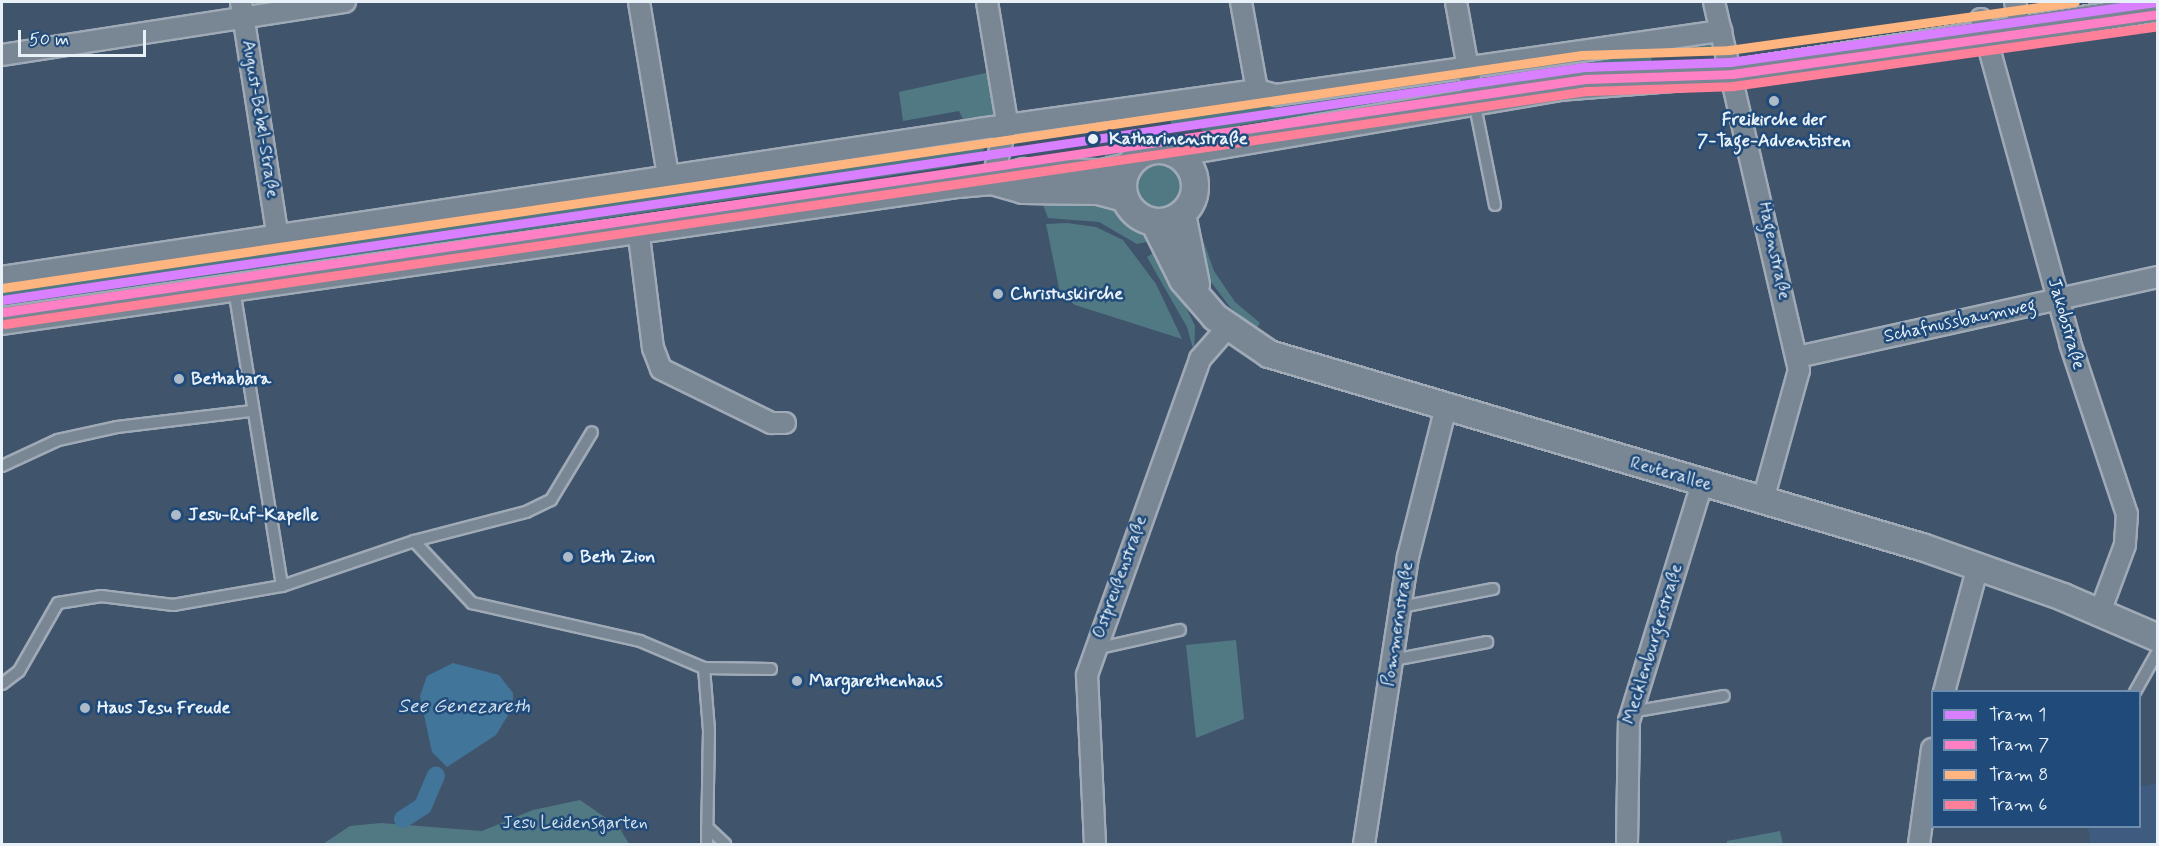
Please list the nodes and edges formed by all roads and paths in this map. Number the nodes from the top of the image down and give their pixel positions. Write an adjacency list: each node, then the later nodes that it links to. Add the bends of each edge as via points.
1 (345, 2): 9 (street)
2 (639, 2): 22 (street)
3 (987, 2): 18 (street)
4 (1241, 2): 16 (street)
5 (1456, 2): 15 (street)
6 (1714, 2): 12 (street, Hagenstraße)
7 (2115, 2): 10 (street)
8 (2157, 8): 10 (street)
9 (243, 10): 13 (street); 30 (street, August-Bebel-Straße)
10 (2018, 14): 11 (street)
11 (1983, 26): 14 (street); 35 (street, Jakobstraße)
12 (1721, 31): 14 (street, Hagenstraße); 15 (street)
13 (2, 55)
14 (1731, 64): 17 (street); 38 (street, Hagenstraße)
15 (1468, 68): 16 (street, via 1276,95); 17 (street)
16 (1257, 90): 18 (street)
17 (1474, 101): 19 (street, via 1314,125); 26 (lane)
18 (1006, 128): 22 (street); 24 (street)
19 (1241, 146): 20 (street); 23 (street)
20 (1174, 153): 21 (street, via 1154,150); 23 (street)
21 (1128, 167): 24 (street, via 1102,173 1024,172); 25 (street)
22 (668, 176): 30 (street)
23 (1195, 180): 27 (street, via 1192,202)
24 (992, 181): 25 (street, via 1023,190 1098,191); 29 (street)
25 (1125, 198): 28 (street, via 1136,214)
26 (1495, 205)
27 (1182, 214): 28 (street); 34 (street, Reuterallee)
28 (1154, 222): 34 (street, Reuterallee, via 1176,268)
29 (638, 228): 33 (street); 41 (street, via 653,348 661,369 771,423)
30 (278, 237): 31 (street)
31 (2, 277)
32 (2157, 277): 35 (street, Schafnussbaumweg)
33 (234, 288): 36 (street); 40 (lane)
34 (1198, 294): 37 (street, Reuterallee)
35 (2058, 300): 38 (street, Schafnussbaumweg); 51 (street, Jakobstraße, via 2128,521 2125,545)
36 (2, 321)
37 (1227, 328): 39 (street, Reuterallee, via 1269,354); 55 (street, Ostpreußenstraße, via 1200,359)
38 (1797, 357): 45 (street, Hagenstraße, via 1798,376)
39 (1446, 407): 44 (street, Reuterallee); 50 (street, Pommernstraße, via 1417,516)
40 (252, 411): 43 (lane, via 165,420 58,440); 48 (lane)
41 (785, 423)
42 (592, 432): 46 (lane, via 551,500)
43 (2, 466)
44 (1702, 483): 45 (street, Reuterallee); 64 (street, Mecklenburgerstraße)
45 (1763, 500): 47 (street, Reuterallee)
46 (414, 541): 48 (lane); 58 (lane, via 472,603 640,641)
47 (1978, 566): 51 (street, Reuterallee); 61 (street)
48 (282, 586): 60 (lane, via 173,604 100,596 57,603 19,671)
49 (1493, 589): 50 (lane)
50 (1401, 607): 57 (street, Pommernstraße)
51 (2100, 612): 53 (street, Reuterallee)
52 (1180, 630): 55 (lane)
53 (2157, 638)
54 (1487, 642): 57 (lane)
55 (1095, 649): 69 (street, Ostpreußenstraße, via 1086,696)
56 (2157, 651): 62 (lane)
57 (1393, 660): 70 (street, Pommernstraße)
58 (704, 668): 59 (lane); 66 (lane)
59 (771, 669)
60 (2, 684)
61 (1945, 690)
62 (2136, 690)
63 (1724, 696): 64 (lane)
64 (1631, 712): 71 (street, Mecklenburgerstraße, via 1625,743)
65 (1931, 756): 72 (street)
66 (707, 827): 67 (lane); 68 (lane)
67 (707, 844)
68 (725, 844)
69 (1095, 844)
70 (1364, 844)
71 (1627, 844)
72 (1919, 844)

